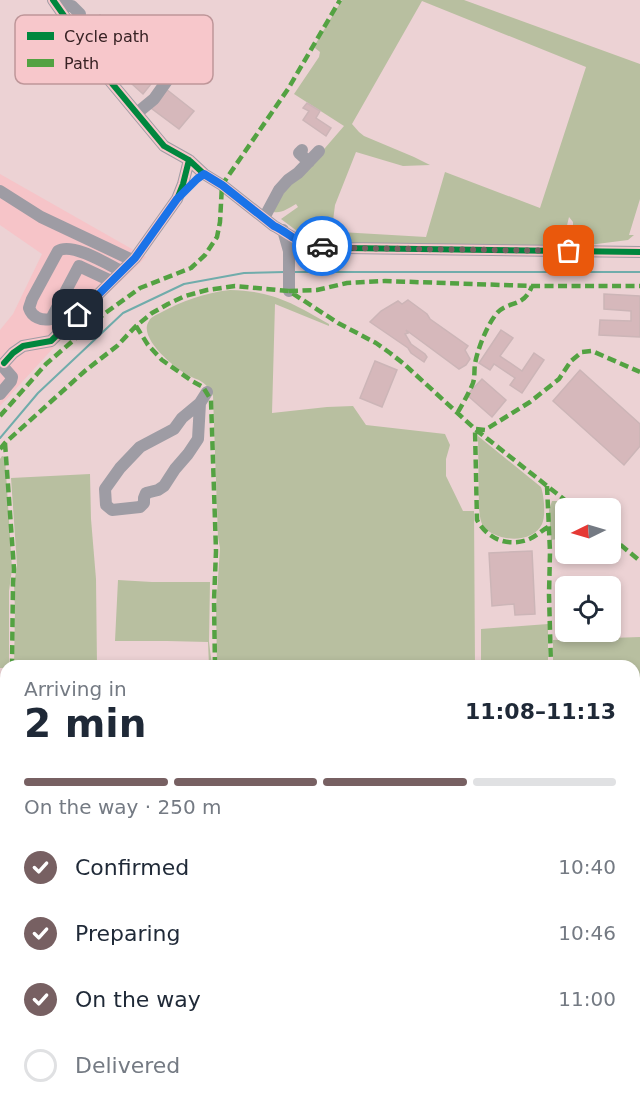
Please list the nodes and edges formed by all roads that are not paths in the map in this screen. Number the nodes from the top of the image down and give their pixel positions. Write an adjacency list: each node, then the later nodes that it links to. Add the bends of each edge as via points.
1 (55, 3): 2 (street, via 72,6)
2 (80, 14)
3 (113, 84): 5 (street)
4 (165, 84): 5 (street)
5 (137, 113): 8 (street, via 164,146)
6 (302, 150): 9 (street, via 299,153)
7 (319, 152): 9 (street)
8 (189, 160): 10 (street); 12 (street)
9 (309, 162): 13 (street, via 279,190)
10 (204, 174): 12 (street); 13 (street)
11 (2, 197): 16 (street)
12 (177, 199): 16 (street)
13 (264, 218): 14 (street)
14 (283, 230): 15 (street, via 316,246 330,247); 19 (street, via 290,257)
15 (640, 252)
16 (132, 260): 17 (street)
17 (121, 271): 18 (street); 20 (street, via 74,249 62,248 28,308 38,318)
18 (111, 281): 20 (street, via 79,266); 21 (street)
19 (289, 287)
20 (51, 319): 21 (street)
21 (61, 332): 22 (street, via 51,341 23,346)
22 (2, 367): 23 (street, via 12,377)
23 (0, 394)
24 (204, 397): 24 (street, via 174,429 130,456 105,489 108,508 141,507 146,493 164,486 198,439)

